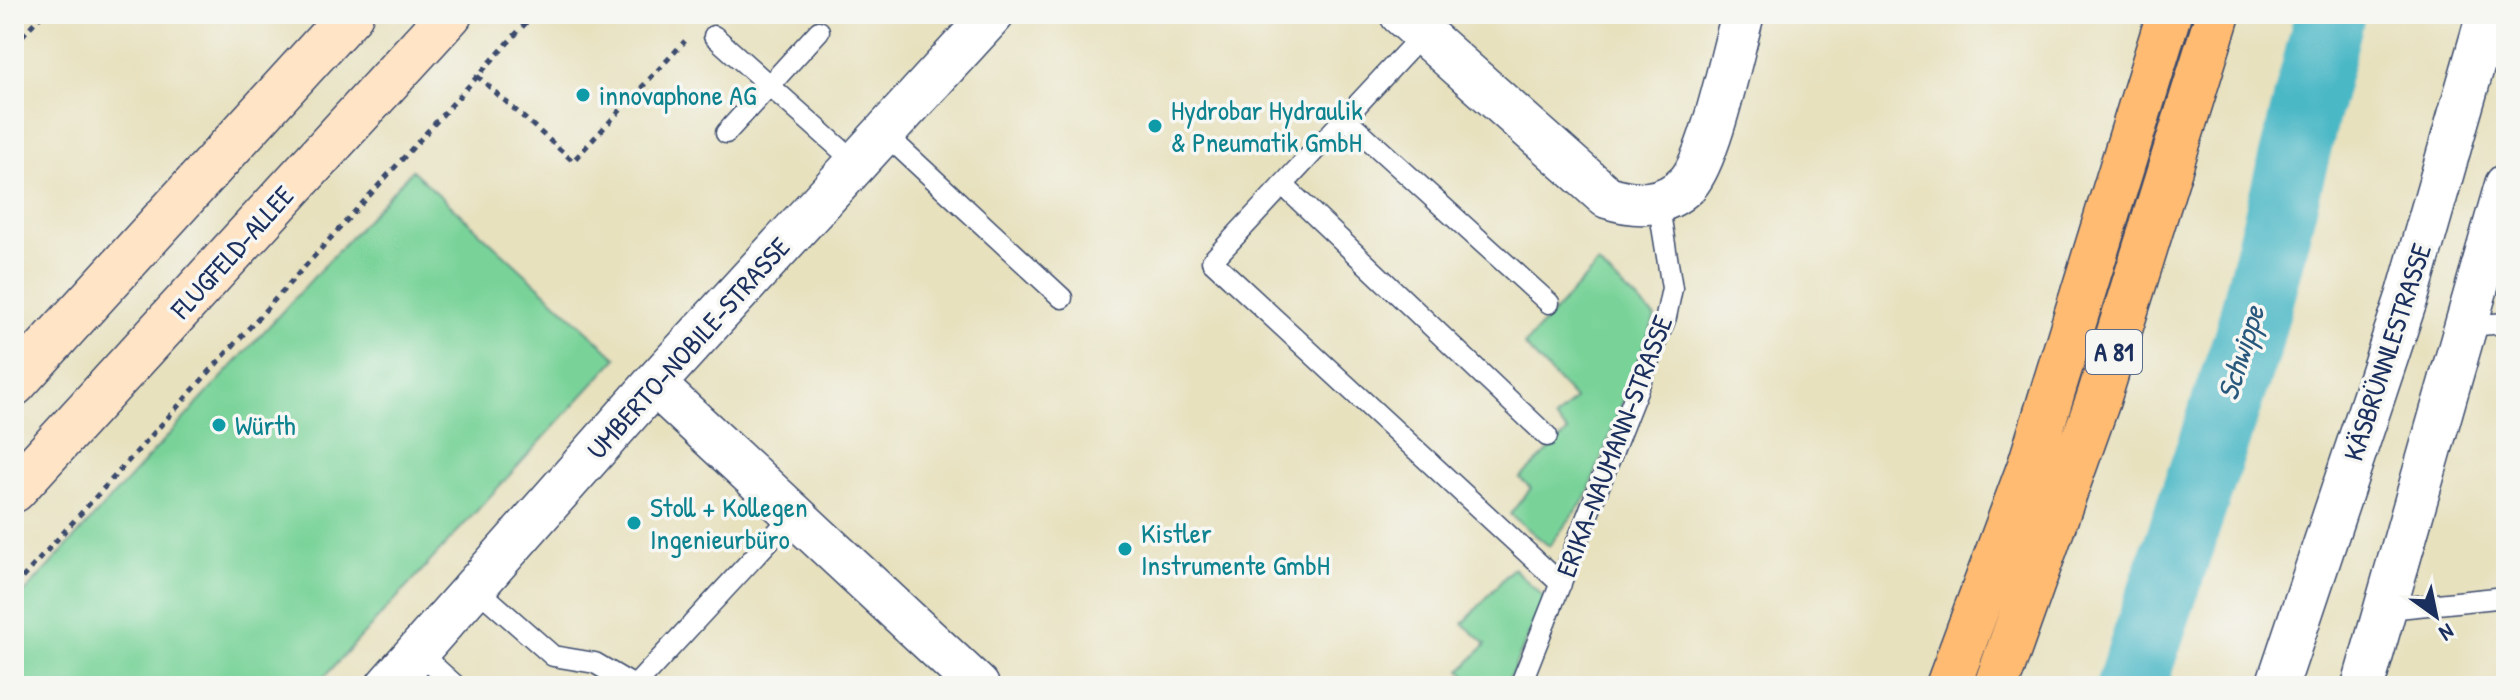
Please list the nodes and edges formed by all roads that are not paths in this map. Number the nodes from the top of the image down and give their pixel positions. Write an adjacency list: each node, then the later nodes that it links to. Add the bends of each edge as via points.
1 (351, 14): 22 (main road)
2 (450, 14): 25 (main road, FLUGFELD-ALLEE)
3 (993, 14): 14 (street, UMBERTO-NOBILE-STRASSE)
4 (1743, 14): 18 (street, via 1701,160 1686,184)
5 (2169, 14): 37 (highway, A 81, via 2030,465)
6 (2218, 14): 38 (highway, A 81, via 2103,386)
7 (2488, 14): 39 (street, KÄSBRÜNNLESTRASSE, via 2408,294)
8 (1412, 24): 12 (lane); 18 (street, via 1607,197 1635,206)
9 (819, 31): 11 (lane)
10 (714, 36): 11 (lane)
11 (767, 85): 13 (lane); 15 (lane)
12 (1345, 118): 16 (lane); 20 (lane)
13 (726, 133)
14 (884, 133): 15 (street, UMBERTO-NOBILE-STRASSE); 19 (lane)
15 (856, 163): 23 (street, UMBERTO-NOBILE-STRASSE)
16 (1283, 185): 24 (lane); 27 (lane, via 1212,261)
17 (2506, 185): 21 (street)
18 (1658, 201): 27 (lane, ERIKA-NAUMANN-STRASSE, via 1672,288 1666,317)
19 (1062, 298)
20 (1549, 303)
21 (2486, 324): 30 (street)
22 (14, 384)
23 (654, 384): 26 (street); 28 (street, UMBERTO-NOBILE-STRASSE)
24 (1547, 436)
25 (14, 490)
26 (793, 515): 34 (lane); 35 (street)
27 (1561, 584): 36 (lane, ERIKA-NAUMANN-STRASSE)
28 (475, 587): 31 (street, UMBERTO-NOBILE-STRASSE); 34 (lane, via 553,656 595,663)
29 (2506, 597): 30 (lane)
30 (2388, 609): 40 (street)
31 (417, 651): 32 (street, UMBERTO-NOBILE-STRASSE); 33 (lane)
32 (387, 686)
33 (456, 686)
34 (634, 686)
35 (978, 686)
36 (1520, 686)
37 (1948, 686)
38 (1996, 686)
39 (2277, 686)
40 (2363, 686)

